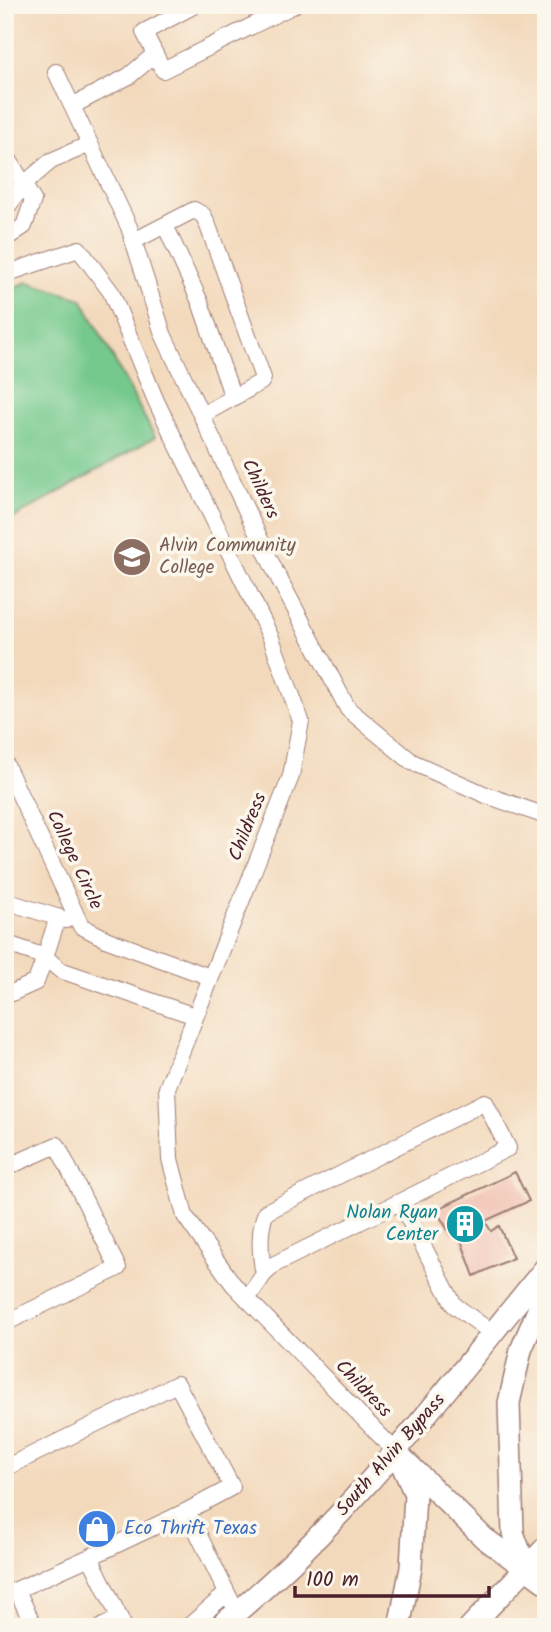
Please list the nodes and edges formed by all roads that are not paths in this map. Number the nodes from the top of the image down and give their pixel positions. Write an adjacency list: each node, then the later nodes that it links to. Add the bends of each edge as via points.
1 (195, 5): 3 (street, via 144,32)
2 (294, 5): 3 (street, via 163,71)
3 (154, 55): 5 (street, via 129,76)
4 (56, 72): 5 (street, Childers)
5 (72, 106): 6 (street, Childers)
6 (90, 145): 8 (street, via 51,161); 12 (street, Childers)
7 (5, 153): 8 (street)
8 (24, 184): 9 (street); 11 (street, via 33,200 24,226)
9 (5, 210)
10 (165, 225): 12 (street); 14 (street, via 200,302); 14 (street, via 194,210 207,223 263,378)
11 (5, 239)
12 (134, 241): 15 (street, Childers, via 163,334)
13 (5, 274): 23 (street, Childress, via 79,249 111,292 156,401 271,638 301,720 291,776)
14 (233, 398): 15 (street)
15 (202, 415): 17 (street, Childers, via 275,571 348,709 412,762)
16 (5, 763): 20 (street, College Circle)
17 (546, 816)
18 (5, 901): 19 (street)
19 (58, 917): 20 (street); 22 (street)
20 (81, 926): 23 (street, College Circle)
21 (5, 943): 22 (street)
22 (46, 957): 24 (street, via 36,982); 25 (street, via 60,970)
23 (210, 977): 25 (street, Childress)
24 (5, 996)
25 (195, 1016): 31 (street, Childress, via 167,1088 170,1159 185,1216)
26 (5, 1168): 32 (street, via 57,1145 118,1268)
27 (400, 1202): 29 (street, via 275,1264); 29 (street, via 508,1148 485,1102 266,1212 260,1255); 33 (street, via 454,1306)
28 (546, 1267): 33 (main road, South Alvin Bypass)
29 (264, 1274): 31 (street)
30 (546, 1291): 39 (main road, via 521,1350 509,1402 513,1534)
31 (247, 1299): 34 (street, Childress)
32 (5, 1323)
33 (492, 1333): 34 (main road, South Alvin Bypass)
34 (397, 1453): 39 (main road, via 484,1538); 43 (main road, South Alvin Bypass, via 297,1559); 49 (main road, via 415,1494 411,1569)
35 (5, 1468): 36 (street, via 177,1384 232,1487)
36 (187, 1511): 38 (street); 42 (street)
37 (546, 1547): 39 (main road)
38 (90, 1557): 41 (street); 44 (street)
39 (526, 1569): 40 (main road); 50 (main road)
40 (546, 1583)
41 (11, 1593): 45 (street)
42 (227, 1593): 43 (street); 47 (street)
43 (236, 1613): 48 (main road, South Alvin Bypass)
44 (122, 1622): 46 (street)
45 (34, 1627)
46 (102, 1627)
47 (188, 1627)
48 (219, 1627)
49 (399, 1627)
50 (470, 1627)

